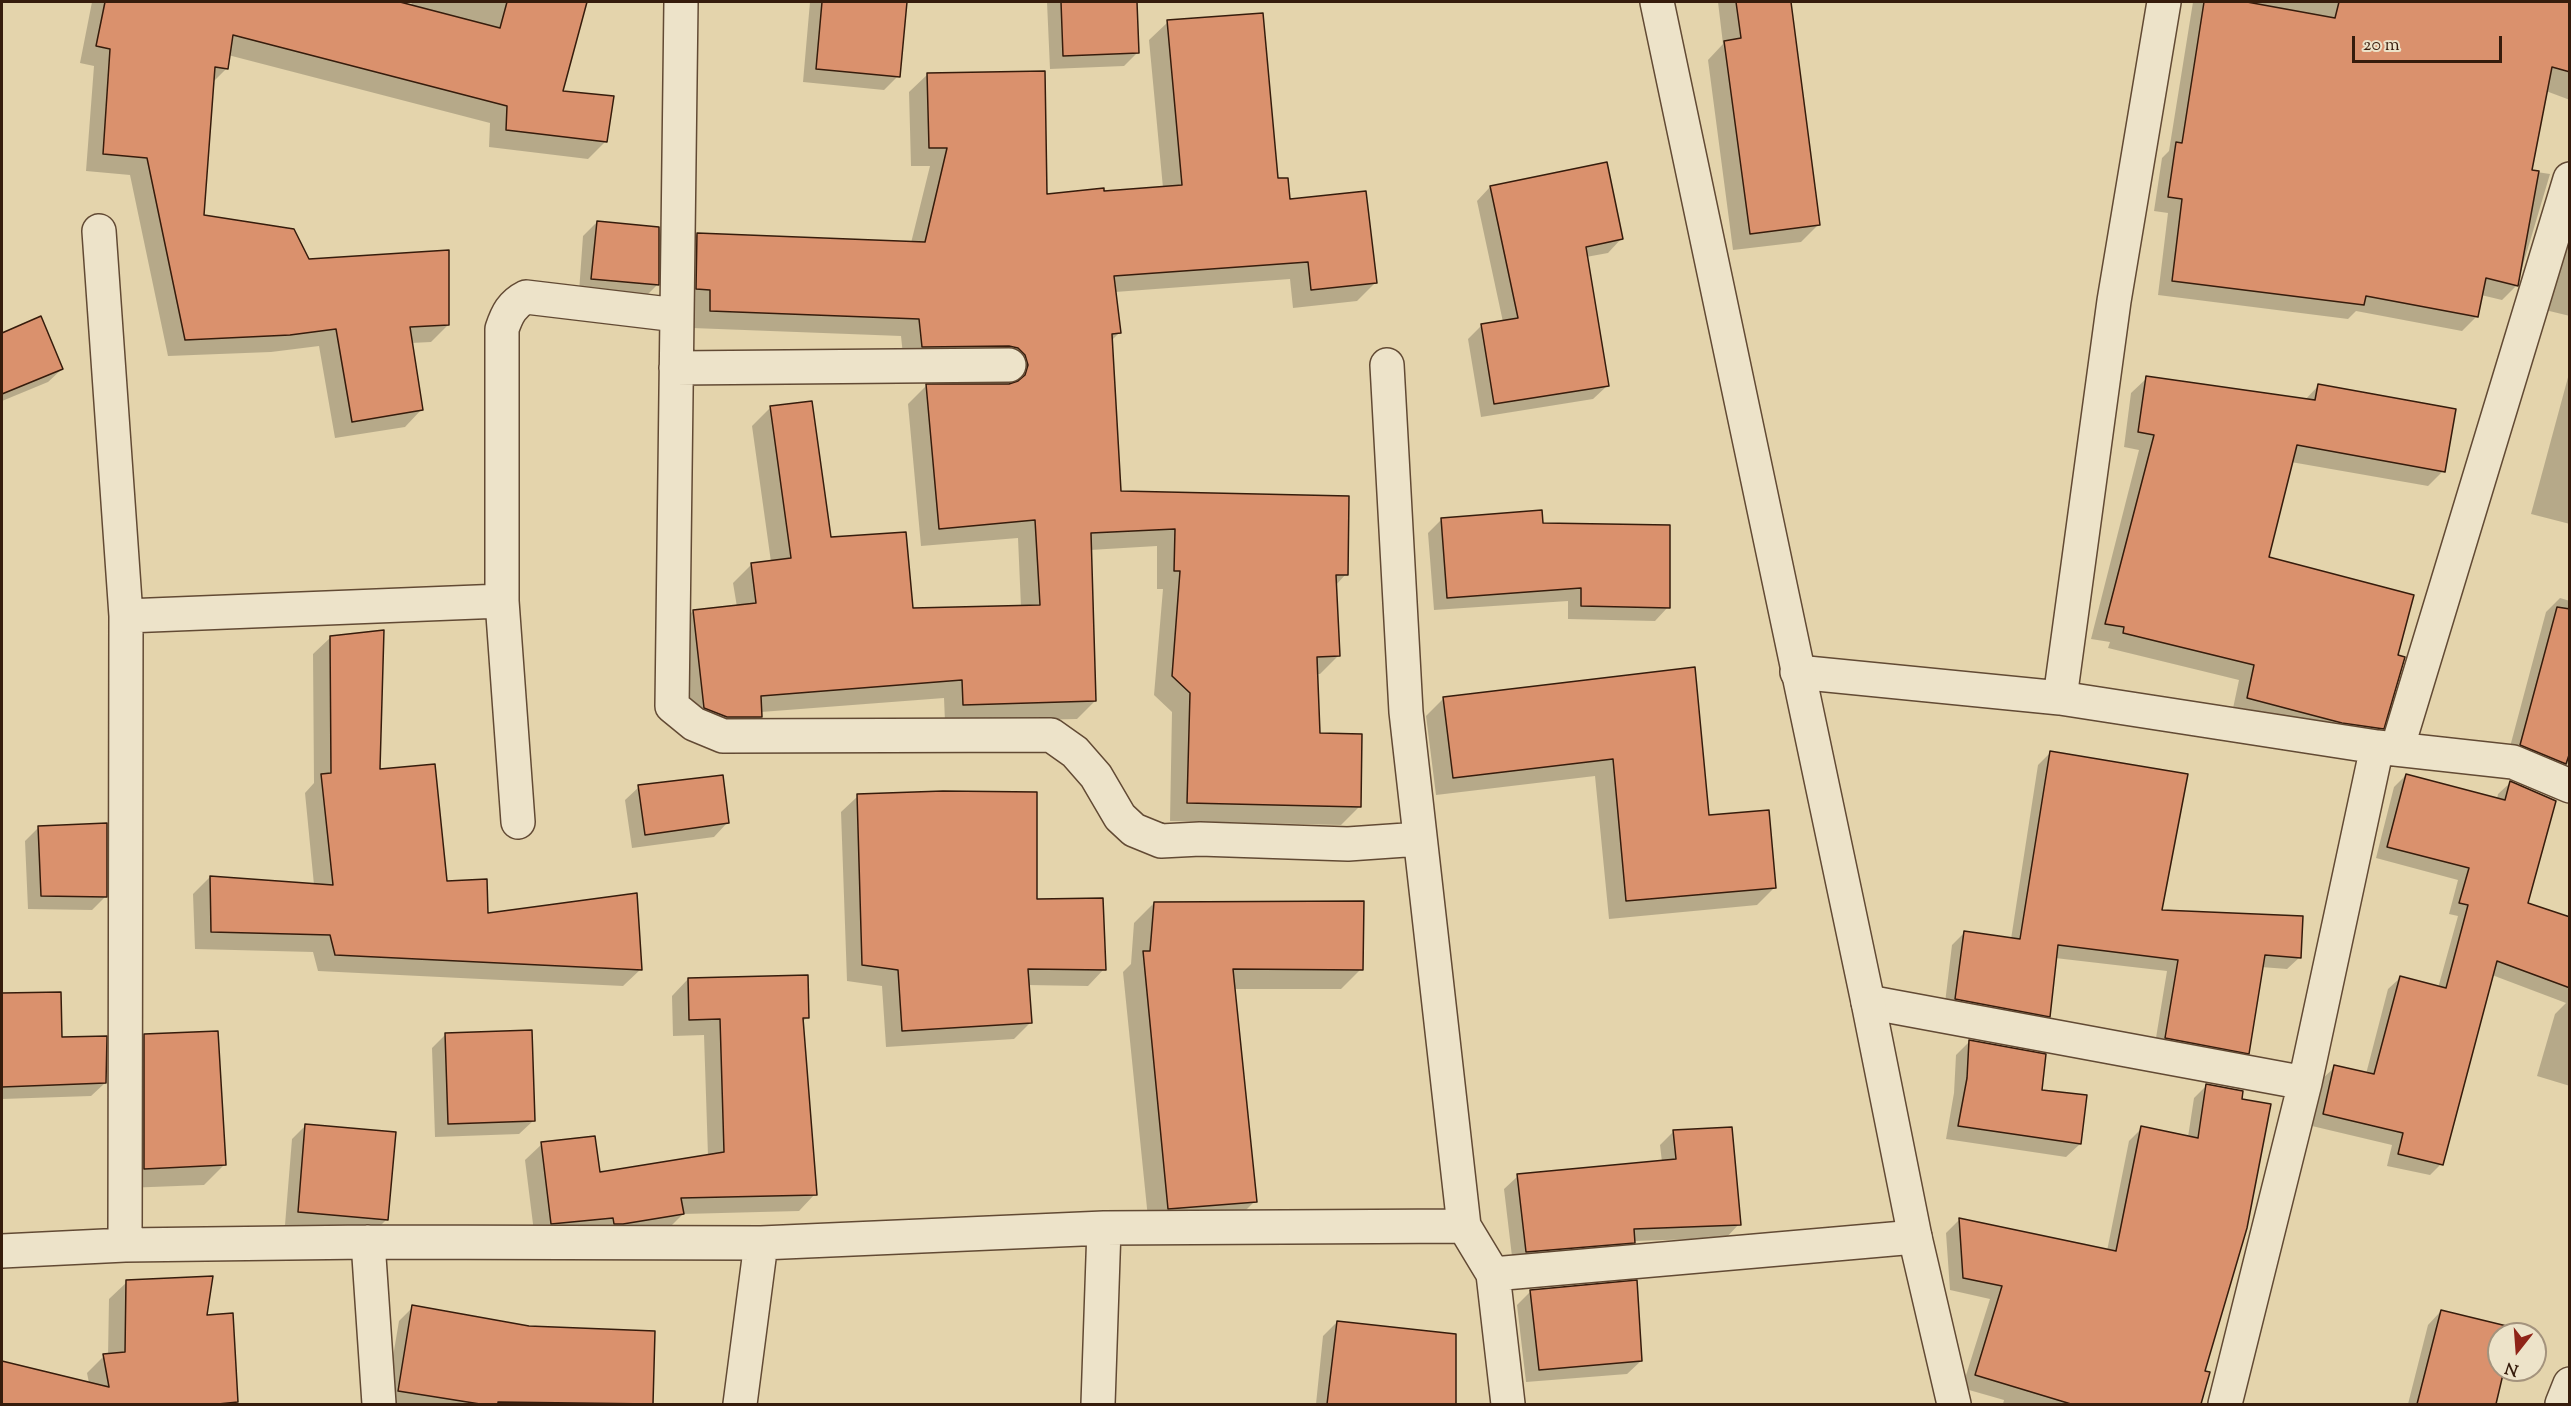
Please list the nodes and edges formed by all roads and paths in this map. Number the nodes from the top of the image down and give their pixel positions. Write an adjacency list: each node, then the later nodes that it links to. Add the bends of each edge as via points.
1 (681, 2): 6 (street)
2 (1657, 2): 12 (street)
3 (2164, 2): 13 (street, via 2114,301)
4 (2570, 179): 14 (street)
5 (99, 231): 11 (street)
6 (677, 315): 9 (street); 10 (street, via 526,297 514,303 502,329)
7 (1009, 365): 9 (street)
8 (1387, 365): 17 (street, via 1406,712)
9 (676, 368): 17 (street, via 672,706 694,724 723,736 1052,735 1075,752 1096,776 1120,817 1134,830 1161,841 1348,844)
10 (502, 601): 11 (street); 16 (street)
11 (126, 616): 25 (street)
12 (1797, 672): 13 (street); 18 (street)
13 (2061, 698): 14 (street)
14 (2387, 748): 15 (street, via 2513,762); 19 (street)
15 (2570, 786)
16 (518, 822)
17 (1420, 839): 20 (street)
18 (1868, 1002): 19 (street); 22 (street)
19 (2305, 1083): 34 (street)
20 (1464, 1226): 21 (street); 27 (street)
21 (1104, 1228): 24 (street); 31 (street)
22 (1915, 1237): 27 (street); 33 (street)
23 (368, 1242): 24 (street); 25 (street); 29 (street)
24 (761, 1243): 30 (street)
25 (125, 1245): 26 (street)
26 (2, 1251)
27 (1493, 1274): 32 (street)
28 (2570, 1384): 35 (street)
29 (379, 1404)
30 (740, 1404)
31 (1098, 1404)
32 (1508, 1404)
33 (1954, 1404)
34 (2224, 1404)
35 (2562, 1404)

